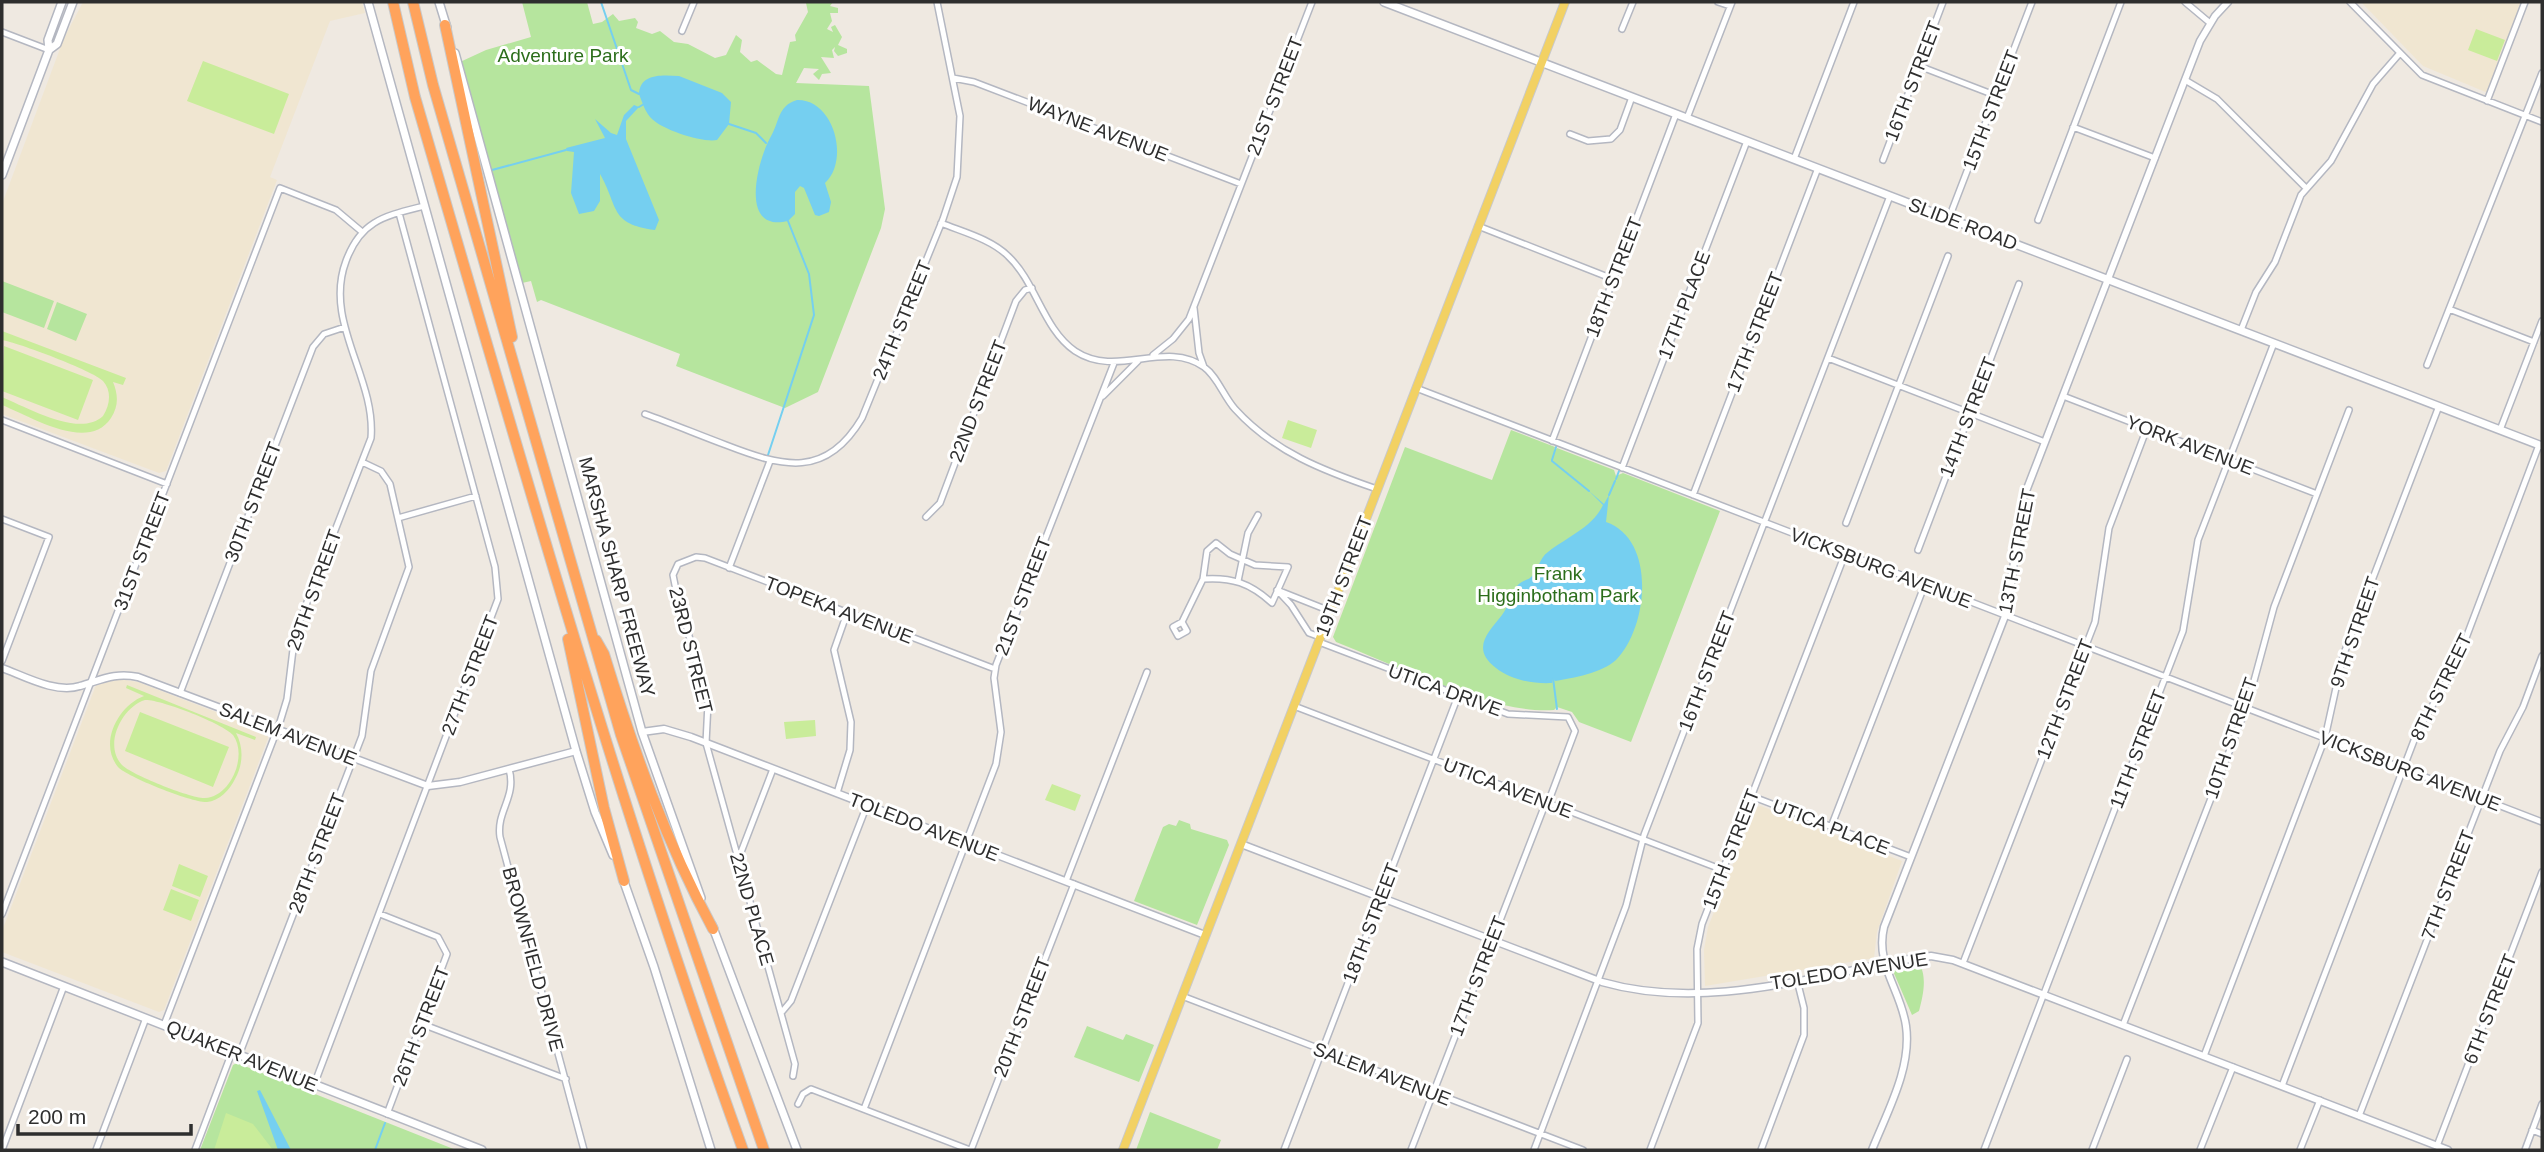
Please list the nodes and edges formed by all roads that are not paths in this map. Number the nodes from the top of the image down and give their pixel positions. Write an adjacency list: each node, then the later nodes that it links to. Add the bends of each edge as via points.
1 (62, 2): 29 (main road, via 48,40)
2 (73, 2): 29 (main road, via 57,44)
3 (368, 2): 54 (main road)
4 (393, 2): 111 (highway, via 415,97)
5 (412, 2): 73 (highway, MARSHA SHARP FREEWAY)
6 (439, 2): 25 (main road, MARSHA SHARP FREEWAY)
7 (694, 2): 27 (street)
8 (936, 2): 34 (street, 24TH STREET)
9 (1312, 2): 51 (street, 21ST STREET)
10 (1384, 2): 23 (main road, SLIDE ROAD)
11 (1564, 2): 31 (main road, 19TH STREET)
12 (1633, 2): 26 (street)
13 (1718, 2): 22 (street)
14 (1854, 2): 47 (street)
15 (1943, 2): 32 (street, 16TH STREET)
16 (2032, 2): 36 (street, 15TH STREET)
17 (2121, 2): 43 (street)
18 (2185, 2): 24 (street)
19 (2228, 2): 24 (street, 13TH STREET)
20 (2350, 2): 30 (street)
21 (2525, 2): 38 (street)
22 (1731, 4): 41 (street)
23 (1401, 5): 31 (main road, SLIDE ROAD)
24 (2210, 23): 35 (street, 13TH STREET)
25 (446, 25): 73 (highway, via 512,332); 139 (main road, MARSHA SHARP FREEWAY)
26 (1622, 29)
27 (682, 31)
28 (2, 32): 29 (street)
29 (49, 50): 50 (main road)
30 (2400, 53): 38 (street, via 2422,75); 52 (street, via 2373,84 2331,161)
31 (1541, 62): 37 (main road, SLIDE ROAD); 59 (main road, 19TH STREET)
32 (1919, 66): 36 (street); 48 (street, 16TH STREET)
33 (2542, 73): 40 (street)
34 (953, 78): 51 (street, WAYNE AVENUE); 58 (street, 24TH STREET, via 960,116 960,155)
35 (2185, 80): 46 (street, 13TH STREET); 52 (street, via 2217,99)
36 (1997, 96): 56 (street, 15TH STREET)
37 (1632, 97): 39 (main road, SLIDE ROAD); 44 (street, via 1620,130 1611,139 1587,141)
38 (2487, 101): 40 (street)
39 (1676, 114): 41 (main road, SLIDE ROAD); 62 (street, 18TH STREET)
40 (2526, 116): 42 (street); 67 (street)
41 (1687, 118): 45 (main road, SLIDE ROAD)
42 (2542, 122)
43 (2073, 127): 46 (street); 57 (street)
44 (1570, 134)
45 (1747, 141): 47 (main road, SLIDE ROAD); 97 (street, 17TH PLACE)
46 (2155, 158): 63 (street, 13TH STREET)
47 (1794, 159): 49 (main road, SLIDE ROAD)
48 (1883, 160)
49 (1818, 168): 53 (main road, SLIDE ROAD); 101 (street, 17TH STREET)
50 (2, 175)
51 (1241, 184): 66 (street, 21ST STREET)
52 (2306, 188): 70 (street)
53 (1890, 196): 56 (main road, SLIDE ROAD); 75 (street, 16TH STREET)
54 (424, 206): 55 (street); 142 (main road)
55 (399, 213): 60 (street); 102 (street, 27TH STREET)
56 (1949, 218): 63 (main road, SLIDE ROAD)
57 (2038, 220)
58 (941, 223): 65 (street, via 1007,254); 95 (street, 24TH STREET, via 853,434 824,457 807,463)
59 (1478, 226): 62 (street); 81 (main road, 19TH STREET)
60 (361, 231): 69 (street, 29TH STREET, via 341,276 339,301); 98 (street, 31ST STREET, via 336,210 280,188)
61 (1948, 256): 80 (street)
62 (1614, 279): 91 (street, 18TH STREET)
63 (2108, 279): 70 (main road, SLIDE ROAD); 82 (street, 13TH STREET)
64 (2019, 284): 86 (street, 14TH STREET)
65 (1032, 288): 77 (street, via 1073,350); 104 (street, 22ND STREET, via 1016,301 940,503)
66 (1194, 307): 74 (street, 21ST STREET, via 1173,340); 79 (street, 21ST STREET)
67 (2449, 309): 71 (street); 78 (street)
68 (2542, 321): 71 (street)
69 (345, 327): 96 (street, 29TH STREET, via 372,426); 133 (street, 30TH STREET, via 324,334 313,347)
70 (2241, 330): 72 (main road, SLIDE ROAD)
71 (2535, 342): 90 (street)
72 (2274, 343): 84 (main road, SLIDE ROAD); 94 (street, 11TH STREET)
73 (511, 352): 123 (highway, MARSHA SHARP FREEWAY)
74 (1150, 357): 76 (street); 79 (street)
75 (1828, 358): 80 (street); 107 (street, 16TH STREET)
76 (1138, 361): 77 (street); 83 (street)
77 (1114, 363): 83 (street, 21ST STREET)
78 (2427, 365)
79 (1204, 367): 99 (street, via 1234,409 1273,443 1315,467)
80 (1898, 385): 86 (street); 108 (street)
81 (1416, 388): 91 (street, VICKSBURG AVENUE); 99 (main road, 19TH STREET)
82 (2063, 396): 89 (street, YORK AVENUE); 92 (street, 13TH STREET)
83 (1099, 401): 129 (street, 21ST STREET)
84 (2439, 406): 90 (main road, SLIDE ROAD); 140 (street, 9TH STREET, via 2343,656)
85 (2349, 410): 100 (street, 10TH STREET)
86 (1970, 412): 92 (street); 109 (street, 14TH STREET)
87 (646, 414): 95 (street)
88 (2, 420): 98 (street)
89 (2147, 428): 94 (street, YORK AVENUE); 125 (street, 12TH STREET, via 2109,528 2099,610)
90 (2500, 430): 93 (main road, SLIDE ROAD)
91 (1552, 441): 97 (street, VICKSBURG AVENUE)
92 (2045, 442): 121 (street, 13TH STREET, via 2023,499)
93 (2541, 445): 145 (street, 8TH STREET, via 2455,667 2426,713)
94 (2229, 460): 100 (street, YORK AVENUE); 131 (street, 11TH STREET, via 2198,540 2187,616)
95 (770, 461): 114 (street)
96 (362, 462): 105 (street, 28TH STREET, via 386,476); 138 (street, 29TH STREET, via 295,633 287,699)
97 (1622, 468): 101 (street, VICKSBURG AVENUE)
98 (167, 484): 132 (street, 31ST STREET)
99 (1377, 489): 119 (main road, 19TH STREET)
100 (2317, 494): 136 (street, 10TH STREET, via 2274,607)
101 (1693, 495): 107 (street, VICKSBURG AVENUE)
102 (476, 496): 105 (street); 148 (street, 27TH STREET, via 495,567 498,599)
103 (1258, 515): 112 (street, via 1248,533)
104 (926, 517)
105 (398, 518): 143 (street, 28TH STREET, via 409,567 371,671 367,719)
106 (2, 519): 127 (street, via 49,537)
107 (1764, 523): 110 (street, VICKSBURG AVENUE); 156 (street, 16TH STREET)
108 (1846, 523)
109 (1918, 550)
110 (1845, 554): 117 (street, VICKSBURG AVENUE); 150 (street, 15TH STREET)
111 (551, 560): 163 (highway); 211 (highway, via 644,865)
112 (1244, 560): 115 (street, via 1213,544 1205,558); 116 (street); 118 (street, via 1288,567)
113 (683, 561): 114 (street, TOPEKA AVENUE, via 696,557); 141 (street, 23RD STREET, via 673,575 708,703)
114 (729, 568): 120 (street, TOPEKA AVENUE)
115 (1203, 579): 116 (street); 122 (street)
116 (1238, 580): 118 (street, via 1272,603)
117 (1925, 584): 121 (street, VICKSBURG AVENUE); 155 (street)
118 (1278, 590): 119 (street); 124 (street, via 1306,629)
119 (1330, 611): 124 (main road, 19TH STREET)
120 (847, 613): 129 (street, TOPEKA AVENUE); 149 (street, via 834,650 851,722 850,750)
121 (2006, 615): 125 (street, VICKSBURG AVENUE); 159 (street, 13TH STREET)
122 (1182, 622)
123 (587, 624): 168 (highway, via 604,654 634,750 662,819); 212 (highway, MARSHA SHARP FREEWAY, via 625,748)
124 (1319, 639): 134 (street, UTICA DRIVE); 135 (main road, 19TH STREET)
125 (2085, 646): 131 (street, VICKSBURG AVENUE); 173 (street, 12TH STREET)
126 (2542, 656): 151 (street, 7TH STREET)
127 (2, 660)
128 (2, 668): 132 (street, SALEM AVENUE, via 56,687 80,687)
129 (995, 670): 157 (street, 21ST STREET, via 999,748)
130 (1147, 672): 164 (street, 20TH STREET)
131 (2165, 677): 136 (street, VICKSBURG AVENUE); 177 (street, 11TH STREET)
132 (92, 680): 133 (street, SALEM AVENUE, via 127,675); 166 (street, 31ST STREET)
133 (180, 693): 138 (street, SALEM AVENUE)
134 (1458, 696): 137 (street, UTICA DRIVE, via 1508,714 1561,715); 144 (street, 18TH STREET)
135 (1294, 706): 144 (street, UTICA AVENUE); 158 (main road, 19TH STREET)
136 (2246, 708): 140 (street, VICKSBURG AVENUE); 184 (street, 10TH STREET)
137 (1573, 721): 152 (street, 17TH STREET, via 1575,734)
138 (277, 730): 143 (street, SALEM AVENUE); 183 (street, 29TH STREET)
139 (642, 732): 141 (street, TOLEDO AVENUE, via 664,729); 168 (main road, MARSHA SHARP FREEWAY)
140 (2325, 738): 145 (street, VICKSBURG AVENUE); 187 (street, 9TH STREET)
141 (706, 743): 147 (street, TOLEDO AVENUE); 160 (street, 22ND PLACE)
142 (576, 751): 146 (street, SALEM AVENUE); 163 (main road)
143 (353, 759): 148 (street, SALEM AVENUE); 186 (street, 28TH STREET)
144 (1434, 759): 152 (street, UTICA AVENUE); 165 (street, 18TH STREET)
145 (2404, 768): 151 (street, VICKSBURG AVENUE); 193 (street, 8TH STREET)
146 (509, 769): 148 (street, SALEM AVENUE); 191 (street, BROWNFIELD DRIVE, via 513,787 500,837)
147 (773, 769): 149 (street, TOLEDO AVENUE); 160 (street)
148 (428, 786): 167 (street, 27TH STREET)
149 (837, 793): 153 (street, TOLEDO AVENUE)
150 (1751, 796): 155 (street, UTICA PLACE); 161 (street, 15TH STREET)
151 (2481, 798): 154 (street, VICKSBURG AVENUE); 200 (street, 7TH STREET)
152 (1547, 803): 156 (street, UTICA AVENUE); 170 (street, 17TH STREET)
153 (867, 805): 157 (street, TOLEDO AVENUE); 180 (street, via 791,1002)
154 (2542, 822)
155 (1831, 827): 159 (street, UTICA PLACE)
156 (1643, 840): 161 (street, UTICA AVENUE); 175 (street, 16TH STREET, via 1633,883)
157 (966, 843): 164 (street, TOLEDO AVENUE); 198 (street, 21ST STREET)
158 (1241, 844): 165 (street, TOLEDO AVENUE); 169 (main road, 19TH STREET)
159 (1911, 858): 172 (street, 13TH STREET, via 1884,927)
160 (738, 860): 180 (street, 22ND PLACE)
161 (1723, 870): 178 (street, 15TH STREET, via 1700,934)
162 (2542, 872): 204 (street, 6TH STREET)
163 (624, 881): 210 (main road)
164 (1070, 883): 169 (street, TOLEDO AVENUE); 214 (street, 20TH STREET)
165 (1381, 898): 170 (street, TOLEDO AVENUE); 185 (street, 18TH STREET)
166 (2, 914)
167 (380, 914): 182 (street, 26TH STREET, via 439,938 447,950); 192 (street, 27TH STREET)
168 (713, 929): 213 (main road, MARSHA SHARP FREEWAY)
169 (1205, 935): 179 (main road, 19TH STREET)
170 (1492, 940): 175 (street, TOLEDO AVENUE); 194 (street, 17TH STREET)
171 (2, 962): 176 (main road, QUAKER AVENUE)
172 (1884, 963): 173 (street, TOLEDO AVENUE, via 1931,956); 174 (street, TOLEDO AVENUE); 222 (street, 13TH STREET, via 1903,1010 1906,1057)
173 (1963, 963): 177 (street, TOLEDO AVENUE)
174 (1797, 979): 178 (street, TOLEDO AVENUE); 221 (street, via 1804,1035)
175 (1598, 981): 178 (street, TOLEDO AVENUE); 203 (street, 16TH STREET)
176 (64, 986): 181 (main road, QUAKER AVENUE); 205 (street)
177 (2043, 994): 184 (street, TOLEDO AVENUE); 223 (street, 11TH STREET)
178 (1698, 995): 220 (street, 15TH STREET, via 1697,1029)
179 (1182, 996): 185 (street, SALEM AVENUE); 215 (main road, 19TH STREET)
180 (780, 1013): 190 (street, 22ND PLACE)
181 (146, 1018): 183 (main road, QUAKER AVENUE); 206 (street)
182 (422, 1024): 191 (street); 199 (street, 26TH STREET)
183 (164, 1025): 186 (main road, QUAKER AVENUE)
184 (2123, 1025): 187 (street, TOLEDO AVENUE)
185 (1322, 1051): 194 (street, SALEM AVENUE); 216 (street, 18TH STREET)
186 (236, 1053): 192 (main road, QUAKER AVENUE); 207 (street, 28TH STREET)
187 (2204, 1056): 189 (street, TOLEDO AVENUE)
188 (2127, 1059): 224 (street)
189 (2233, 1067): 193 (street, TOLEDO AVENUE); 225 (street)
190 (793, 1076)
191 (566, 1079): 209 (street, BROWNFIELD DRIVE)
192 (314, 1085): 199 (main road, QUAKER AVENUE)
193 (2282, 1086): 195 (street, TOLEDO AVENUE)
194 (1433, 1093): 203 (street, SALEM AVENUE); 217 (street, 17TH STREET)
195 (2320, 1100): 200 (street, TOLEDO AVENUE); 226 (street)
196 (798, 1104): 198 (street, via 811,1089)
197 (2542, 1104): 201 (street)
198 (864, 1109): 214 (street)
199 (387, 1114): 208 (main road, QUAKER AVENUE)
200 (2359, 1116): 204 (street, TOLEDO AVENUE)
201 (2532, 1130): 202 (street); 228 (street)
202 (2542, 1134)
203 (1540, 1135): 218 (street, 16TH STREET); 219 (street, SALEM AVENUE)
204 (2437, 1146): 227 (street, TOLEDO AVENUE)
205 (2, 1150)
206 (96, 1150)
207 (195, 1150)
208 (481, 1150)
209 (584, 1150)
210 (711, 1150)
211 (741, 1150)
212 (764, 1150)
213 (797, 1150)
214 (970, 1150)
215 (1123, 1150)
216 (1284, 1150)
217 (1411, 1150)
218 (1534, 1150)
219 (1583, 1150)
220 (1650, 1150)
221 (1761, 1150)
222 (1872, 1150)
223 (1984, 1150)
224 (2092, 1150)
225 (2200, 1150)
226 (2300, 1150)
227 (2448, 1150)
228 (2525, 1150)

